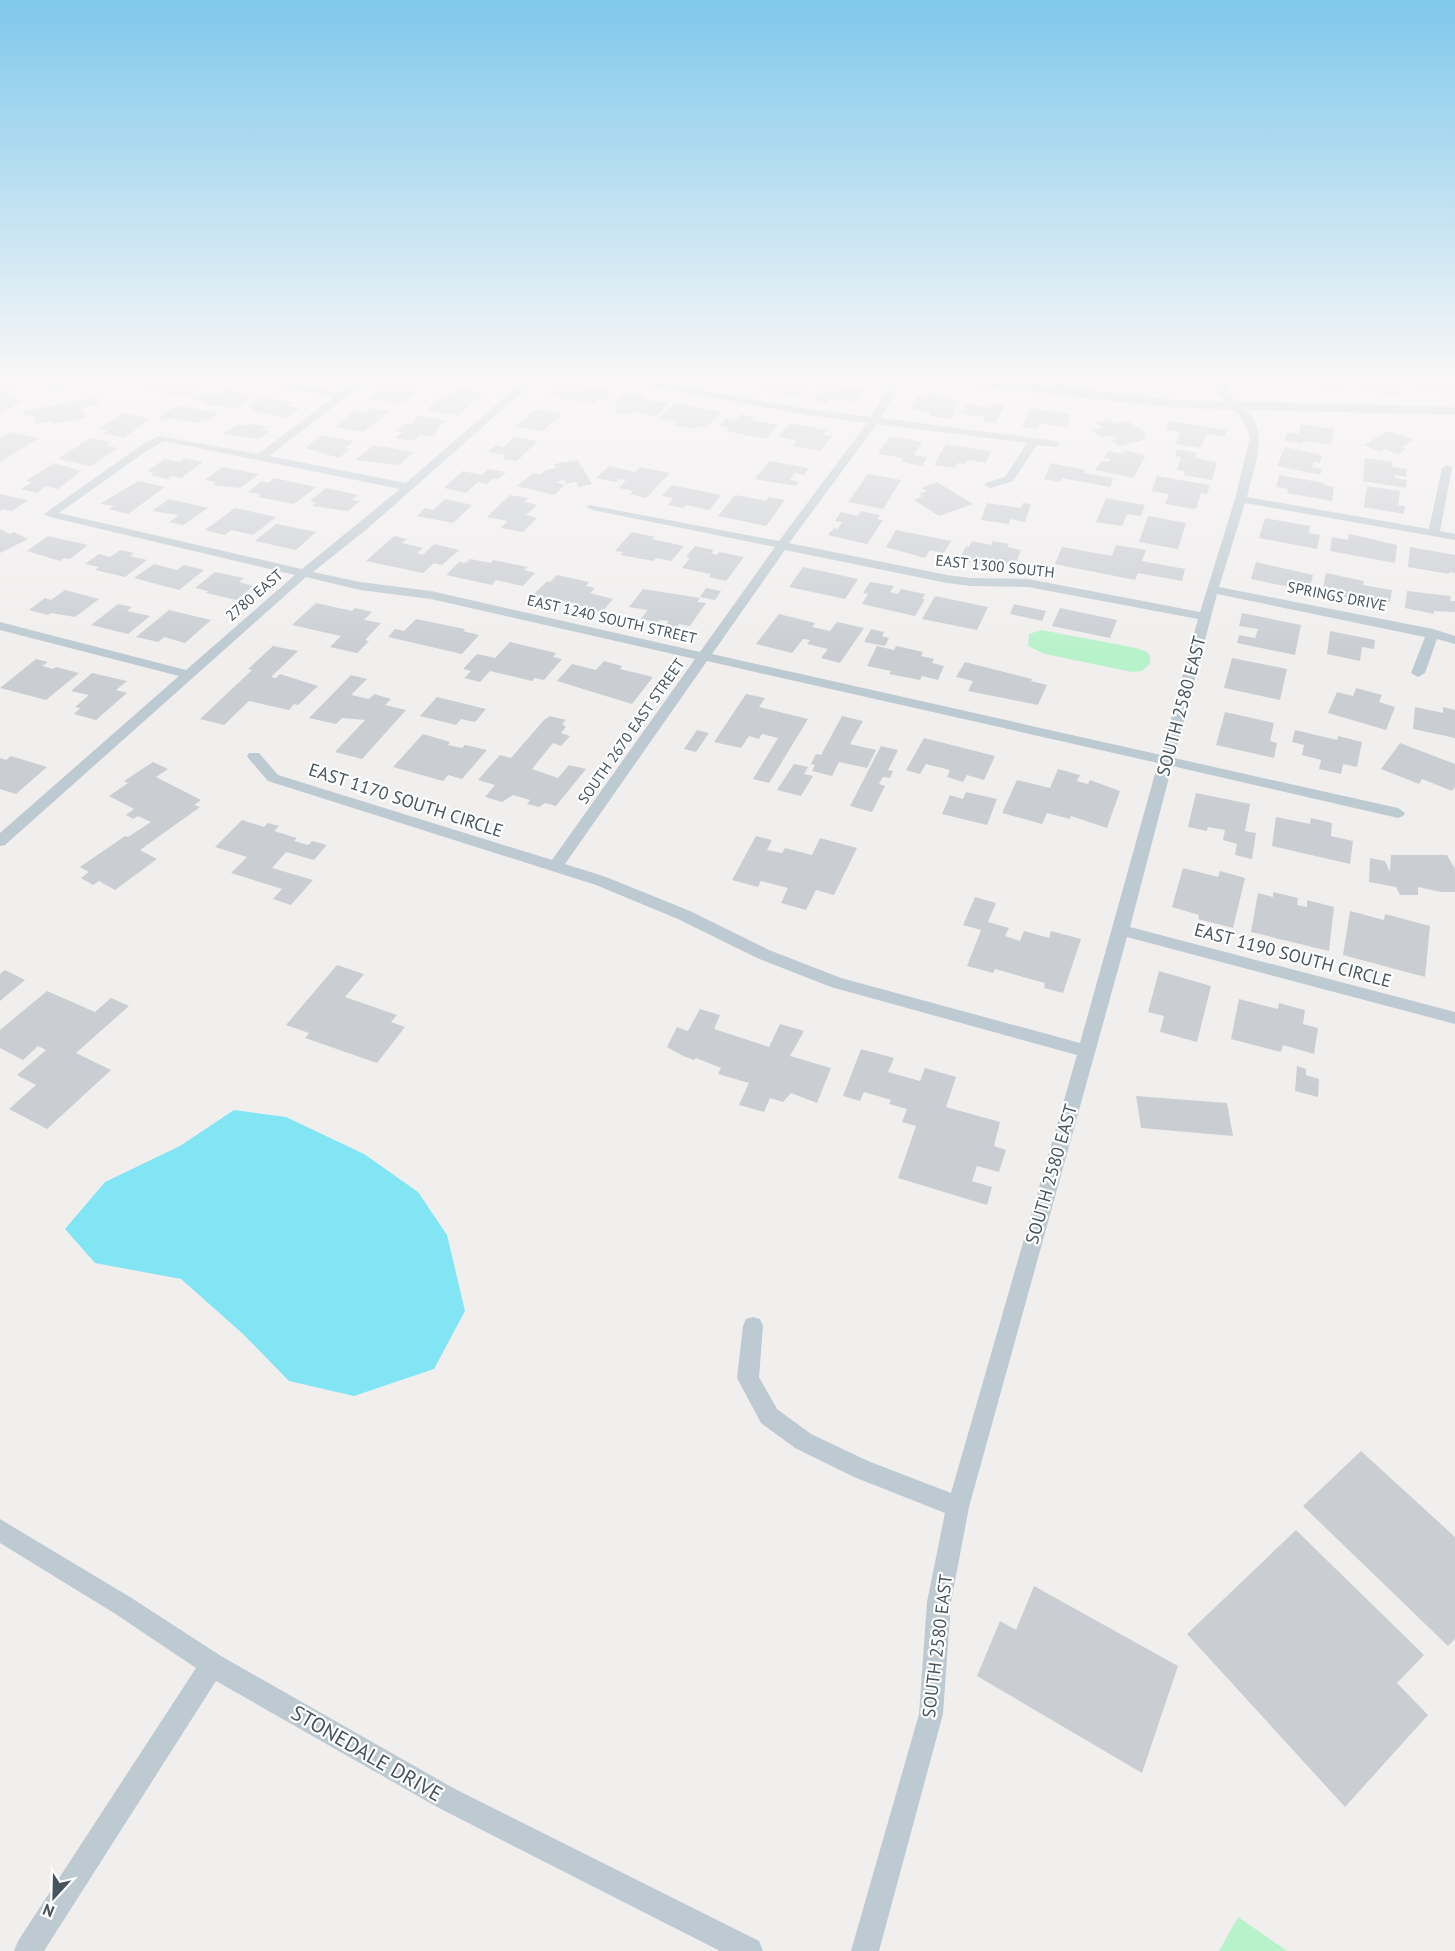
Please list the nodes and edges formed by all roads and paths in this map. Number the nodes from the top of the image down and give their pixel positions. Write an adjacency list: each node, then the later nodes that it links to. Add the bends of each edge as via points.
1 (114, 469): 15 (street, EAST 1240 SOUTH STREET, via 50,514)
2 (320, 469): 9 (street)
3 (429, 469): 9 (street, 2780 EAST)
4 (839, 469): 14 (street, SOUTH 2670 EAST STREET)
5 (1016, 469): 8 (street, via 1009,479)
6 (1247, 469): 10 (street, SOUTH 2580 EAST)
7 (1448, 469): 12 (street)
8 (990, 485)
9 (409, 487): 15 (street, 2780 EAST)
10 (1240, 499): 12 (street); 16 (street, SOUTH 2580 EAST)
11 (593, 507): 14 (street, EAST 1300 SOUTH)
12 (1434, 533): 13 (street)
13 (1455, 537)
14 (782, 546): 17 (street, EAST 1300 SOUTH, via 947,579 1028,583); 21 (street, SOUTH 2670 EAST STREET)
15 (304, 573): 21 (street, EAST 1240 SOUTH STREET, via 360,586 431,595); 23 (street, 2780 EAST)
16 (1212, 589): 17 (street, SOUTH 2580 EAST); 19 (street, SPRINGS DRIVE)
17 (1205, 617): 25 (street, SOUTH 2580 EAST)
18 (0, 626): 23 (street)
19 (1433, 633): 20 (street, SPRINGS DRIVE); 22 (street)
20 (1455, 640)
21 (704, 657): 25 (street, EAST 1240 SOUTH STREET); 28 (street, SOUTH 2670 EAST STREET)
22 (1418, 673)
23 (188, 674): 27 (street, 2780 EAST)
24 (254, 756): 28 (street, EAST 1170 SOUTH CIRCLE, via 273,778)
25 (1167, 761): 26 (street, EAST 1240 SOUTH STREET); 29 (street, SOUTH 2580 EAST)
26 (1398, 813)
27 (4, 833)
28 (555, 867): 31 (street, EAST 1170 SOUTH CIRCLE, via 674,911 763,954 837,983)
29 (1121, 930): 30 (street, EAST 1190 SOUTH CIRCLE); 31 (street, SOUTH 2580 EAST)
30 (1455, 1018)
31 (1086, 1052): 33 (street, SOUTH 2580 EAST)
32 (753, 1326): 33 (street, via 748,1378 770,1416 803,1441)
33 (958, 1507): 38 (street, SOUTH 2580 EAST, via 939,1602 931,1714)
34 (0, 1530): 35 (street, STONEDALE DRIVE)
35 (212, 1665): 36 (street); 37 (street, STONEDALE DRIVE, via 446,1798)
36 (28, 1951)
37 (749, 1951)
38 (865, 1951)

